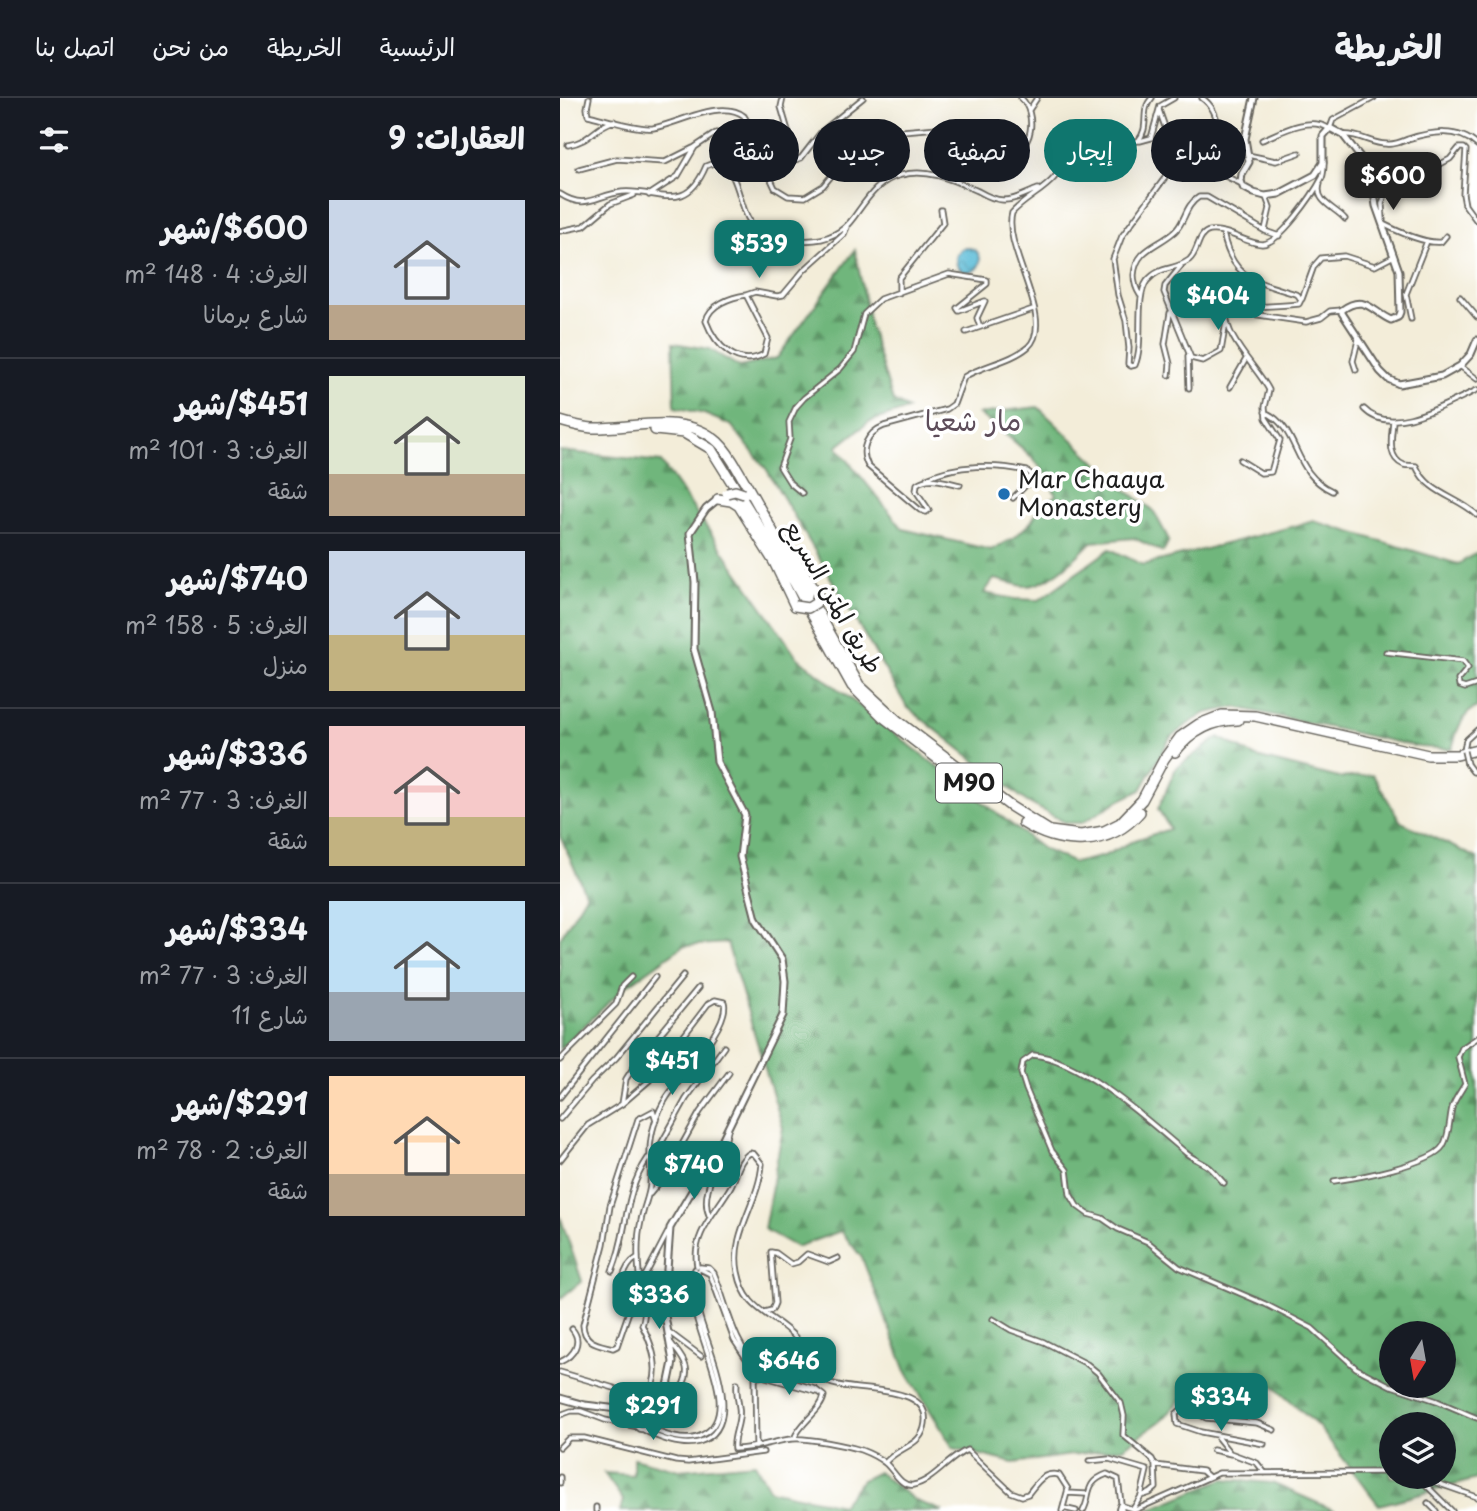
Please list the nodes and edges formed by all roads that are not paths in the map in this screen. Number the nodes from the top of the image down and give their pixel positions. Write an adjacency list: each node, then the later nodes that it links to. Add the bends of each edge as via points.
1 (589, 98): 17 (street, via 587,115)
2 (783, 98): 16 (street)
3 (863, 98): 28 (street, via 822,131)
4 (1021, 98): 13 (street)
5 (1037, 98): 13 (street)
6 (1152, 98): 22 (street, via 1144,108 1146,129)
7 (1174, 98): 14 (street)
8 (1202, 98): 26 (street, via 1215,111 1225,140)
9 (1254, 98): 26 (main road, via 1245,139)
10 (1364, 98): 12 (street)
11 (1374, 98): 12 (street)
12 (1362, 103): 18 (street, via 1333,120)
13 (1029, 110): 32 (street, via 1029,136 1012,153 991,132 973,125 879,133 857,145 811,195 788,196)
14 (1159, 110): 22 (street, via 1152,137); 55 (street, via 1171,144 1171,163 1122,236 1113,259 1125,317 1128,364 1133,366 1139,354)
15 (745, 119): 17 (street, via 736,109 723,105 702,108 651,128)
16 (785, 119)
17 (614, 121): 23 (street, via 599,127 585,141)
18 (1329, 128): 19 (main road); 21 (street, via 1303,125); 29 (main road, via 1323,136)
19 (1343, 135): 24 (street, via 1391,144 1449,133); 43 (main road, via 1371,171)
20 (709, 136): 25 (street)
21 (1262, 140)
22 (1139, 141): 35 (street, via 1094,137 1082,144)
23 (568, 145)
24 (1477, 145)
25 (695, 147): 30 (street, via 665,162 617,159); 38 (street, via 678,176)
26 (1247, 152): 27 (street, via 1276,161); 34 (main road)
27 (1299, 153)
28 (799, 160)
29 (1324, 160): 31 (street); 39 (main road, via 1315,175 1279,194)
30 (579, 169)
31 (1325, 169): 41 (street, via 1319,192 1326,205); 48 (street)
32 (772, 182)
33 (1238, 182): 34 (street)
34 (1242, 184): 39 (main road)
35 (1044, 187): 44 (street, via 1002,200 940,175 901,175 875,189); 59 (street, via 1013,210 1010,221)
36 (560, 194): 37 (street, via 581,203 622,192)
37 (636, 194): 38 (street); 45 (street, via 610,204 584,226)
38 (649, 195): 44 (street, via 686,192 697,184 706,166 719,161 730,173 750,223 758,230 806,241 830,236)
39 (1265, 196): 46 (street, via 1270,208)
40 (941, 210): 53 (street, via 943,223 900,278)
41 (1345, 219)
42 (1476, 220): 43 (street, via 1465,205 1466,150 1459,148 1432,169 1390,177 1382,204)
43 (1383, 223): 50 (street); 51 (main road)
44 (848, 225): 54 (street, via 783,295)
45 (560, 231)
46 (1265, 231): 48 (street); 55 (street, via 1207,197 1199,197 1185,210 1176,230 1138,258 1134,279)
47 (1223, 233): 48 (street, via 1263,244); 52 (street, via 1205,233 1194,256); 58 (street, via 1243,274)
48 (1279, 236)
49 (1446, 236): 50 (street, via 1438,243)
50 (1427, 241): 57 (street)
51 (1394, 256): 57 (main road); 58 (street, via 1375,266 1344,256 1321,258)
52 (1183, 263): 55 (street, via 1156,272); 62 (street, via 1164,289)
53 (899, 293): 66 (street, via 949,274 987,280 989,283 957,308 960,311 985,301 977,318); 89 (street, via 872,305 864,314 854,352 796,407 780,467)
54 (746, 295): 54 (street, via 768,341 764,354 750,360 722,346 706,321 712,309)
55 (1141, 296)
56 (1460, 297): 63 (street)
57 (1404, 299): 61 (main road, via 1394,320 1366,304); 64 (street)
58 (1301, 300): 60 (street, via 1294,305)
59 (1033, 309): 66 (street); 86 (street, via 1038,323 1026,349 964,377 947,410 881,427 866,440 868,466 926,512 929,510 916,487)
60 (1241, 309): 61 (street, via 1306,322); 65 (street, via 1227,309)
61 (1342, 310): 68 (main road)
62 (1170, 311): 70 (street); 74 (street, via 1165,344)
63 (1477, 317)
64 (1411, 318)
65 (1227, 320): 70 (street, via 1221,351 1203,361); 71 (street)
66 (980, 327): 67 (street)
67 (966, 332)
68 (1359, 338): 72 (main road, via 1380,371 1399,384 1441,376); 73 (street, via 1353,361)
69 (1477, 340): 72 (main road)
70 (1188, 354): 77 (street)
71 (1246, 359): 76 (street); 80 (street, via 1269,390)
72 (1460, 366): 75 (street)
73 (1356, 370)
74 (1169, 375)
75 (1477, 379)
76 (1230, 387)
77 (1189, 388)
78 (1477, 390): 82 (street)
79 (1364, 409): 82 (street)
80 (1265, 412): 85 (street, via 1280,440 1273,470 1261,473); 88 (street, via 1283,423 1313,480)
81 (560, 421): 93 (highway, طريق المتن السريع / M90, via 593,428 676,424 702,431 729,454)
82 (1393, 421): 92 (street, via 1390,443 1401,463 1416,466 1433,488)
83 (560, 427): 84 (highway, طريق المتن السريع / M90, via 595,434)
84 (681, 432): 90 (highway, via 717,465 725,481); 96 (highway, طريق المتن السريع / M90, via 703,442 716,455)
85 (1240, 460)
86 (925, 479): 87 (street); 91 (street, via 980,467 1027,471 1031,480)
87 (960, 485)
88 (1332, 491)
89 (802, 493)
90 (723, 495): 94 (highway, via 736,503); 95 (highway, bridge, via 744,494); 115 (main road, via 706,509 690,533 694,649 712,712 717,762 745,815 740,857 755,919 778,951 785,981 782,1020)
91 (1013, 498)
92 (1477, 515)
93 (766, 519): 94 (highway, bridge, via 818,594 816,603 808,608 795,606); 95 (highway, طريق المتن السريع / M90)
94 (774, 562): 96 (highway)
95 (791, 564): 100 (highway, طريق المتن السريع / M90, via 852,674 870,697 1010,806 1059,834 1094,833 1120,823 1142,800 1180,737 1222,715 1255,716 1428,755)
96 (794, 582): 101 (highway, طريق المتن السريع / M90, via 852,686 873,709 1024,824 1060,840 1097,839 1131,822 1148,802 1178,748 1218,722 1247,720 1428,761)
97 (1386, 652): 98 (street, via 1462,661 1468,668 1458,680 1459,686)
98 (1477, 684)
99 (1477, 730): 102 (street, bridge, via 1466,740 1464,751 1467,764)
100 (1477, 750)
101 (1477, 756)
102 (1477, 772)
103 (683, 976): 113 (street)
104 (631, 977): 109 (street, via 622,986 617,1004)
105 (655, 977): 111 (street)
106 (698, 988): 112 (street, via 629,1073)
107 (1477, 1038): 119 (street, via 1462,1048 1458,1057 1465,1084 1452,1107 1450,1130 1442,1147 1391,1170)
108 (724, 1048): 118 (street, via 686,1098)
109 (560, 1060)
110 (729, 1073): 121 (street)
111 (560, 1097)
112 (622, 1104): 114 (street, via 651,1079 708,1004 720,1000 726,1006 720,1022 668,1095); 117 (street, via 588,1125)
113 (560, 1119)
114 (656, 1121): 116 (street); 130 (street, via 655,1113 650,1112 634,1126 610,1206 583,1325 585,1336 615,1348)
115 (728, 1127): 122 (street, via 708,1193); 123 (main road)
116 (650, 1156): 118 (street); 127 (street, via 628,1198)
117 (560, 1160)
118 (650, 1163): 121 (street)
119 (1334, 1181)
120 (1224, 1183): 141 (street, via 1132,1105 1063,1063 1034,1055 1023,1062 1026,1089 1052,1151 1067,1170 1070,1194 1077,1206 1148,1242 1179,1267 1312,1328 1356,1368)
121 (649, 1195): 124 (street, via 640,1223)
122 (709, 1216): 126 (street, via 696,1259); 131 (street, via 730,1187 744,1156 759,1157 762,1168 757,1193 738,1238 736,1258 749,1299)
123 (670, 1228): 128 (street); 135 (main road)
124 (638, 1257): 129 (street); 130 (street, via 627,1265 623,1281)
125 (838, 1258): 131 (street, via 829,1262 807,1254 791,1264 771,1252 775,1303 772,1310)
126 (698, 1268): 132 (street, via 694,1286); 140 (street, via 714,1273 723,1307)
127 (612, 1270)
128 (646, 1272): 129 (street); 143 (street, via 642,1325 656,1366)
129 (640, 1285): 130 (street)
130 (628, 1312)
131 (764, 1312): 166 (street, via 795,1337 825,1381 840,1387 877,1389 919,1404 924,1411 923,1433)
132 (697, 1316): 154 (street, via 720,1381 723,1408 718,1427 705,1440 691,1444 660,1437); 155 (street, via 716,1376 716,1421 695,1438)
133 (993, 1319): 167 (street, via 1097,1373 1121,1403 1122,1434)
134 (572, 1329): 138 (street, via 576,1348)
135 (666, 1329): 136 (main road); 137 (street)
136 (670, 1342): 147 (main road, via 673,1362 668,1385 641,1409 603,1409); 153 (street, via 686,1372 674,1397)
137 (701, 1356)
138 (560, 1362)
139 (560, 1372): 144 (street)
140 (759, 1373): 158 (street, via 824,1396); 161 (street)
141 (1379, 1380)
142 (737, 1383): 161 (street, via 739,1410 733,1448)
143 (653, 1384)
144 (614, 1388)
145 (1222, 1390): 146 (street)
146 (1211, 1395): 149 (street); 150 (street)
147 (560, 1398)
148 (1428, 1398): 152 (street)
149 (1183, 1406): 156 (street, via 1206,1419 1257,1423); 157 (street, via 1177,1423)
150 (1230, 1410)
151 (560, 1415): 154 (street, via 576,1411)
152 (1477, 1418)
153 (652, 1419): 154 (street); 155 (street)
154 (642, 1425): 155 (street)
155 (654, 1430)
156 (1275, 1430)
157 (1215, 1435): 159 (street); 164 (street)
158 (794, 1439): 161 (street); 166 (street, via 848,1447)
159 (1264, 1444)
160 (560, 1447): 163 (street, via 569,1438 584,1438 688,1462)
161 (756, 1447)
162 (1213, 1450): 164 (street)
163 (763, 1452)
164 (1233, 1455): 169 (street, via 1257,1463)
165 (1089, 1461): 177 (street, via 1105,1459 1147,1470)
166 (886, 1463): 175 (street, via 911,1486 967,1450 1014,1494 1025,1495 1040,1478 1053,1473 1061,1476)
167 (1155, 1465): 171 (street, via 1202,1471); 177 (street, via 1156,1486)
168 (1379, 1472): 169 (street)
169 (1265, 1474): 171 (street)
170 (560, 1476): 172 (street)
171 (1209, 1476): 182 (street)
172 (560, 1483)
173 (1430, 1489): 186 (street)
174 (1454, 1489): 178 (street)
175 (1068, 1493): 176 (street); 181 (street)
176 (1086, 1494): 180 (street, via 1098,1478 1110,1474 1120,1483); 184 (street)
177 (1141, 1496): 182 (street)
178 (1477, 1497)
179 (1428, 1503): 185 (street)
180 (1118, 1509): 182 (street)
181 (1063, 1510): 183 (street)
182 (1132, 1510)
183 (1076, 1511)
184 (1083, 1511)
185 (1436, 1511)
186 (1452, 1511)

